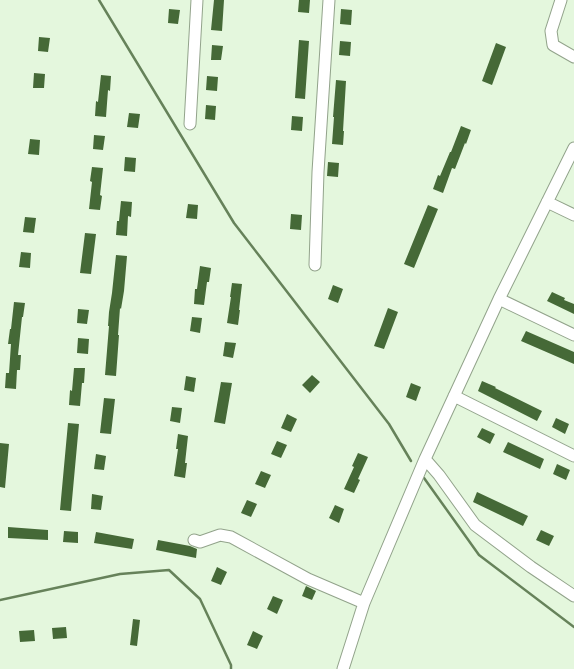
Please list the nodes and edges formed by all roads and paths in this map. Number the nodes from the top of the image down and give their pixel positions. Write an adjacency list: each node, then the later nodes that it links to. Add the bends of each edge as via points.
1 (197, 0): 5 (street)
2 (329, 0): 9 (street)
3 (561, 0): 4 (street, via 551,31 553,45)
4 (574, 57)
5 (190, 124)
6 (574, 148): 7 (street)
7 (547, 202): 8 (street); 10 (street)
8 (574, 215)
9 (315, 265)
10 (499, 299): 11 (street); 12 (street)
11 (574, 336)
12 (454, 396): 13 (street); 14 (street)
13 (574, 456)
14 (425, 459): 16 (street, via 475,525); 17 (street)
15 (194, 540): 17 (street, via 231,537 308,579)
16 (574, 596)
17 (364, 602): 18 (street)
18 (343, 669)

